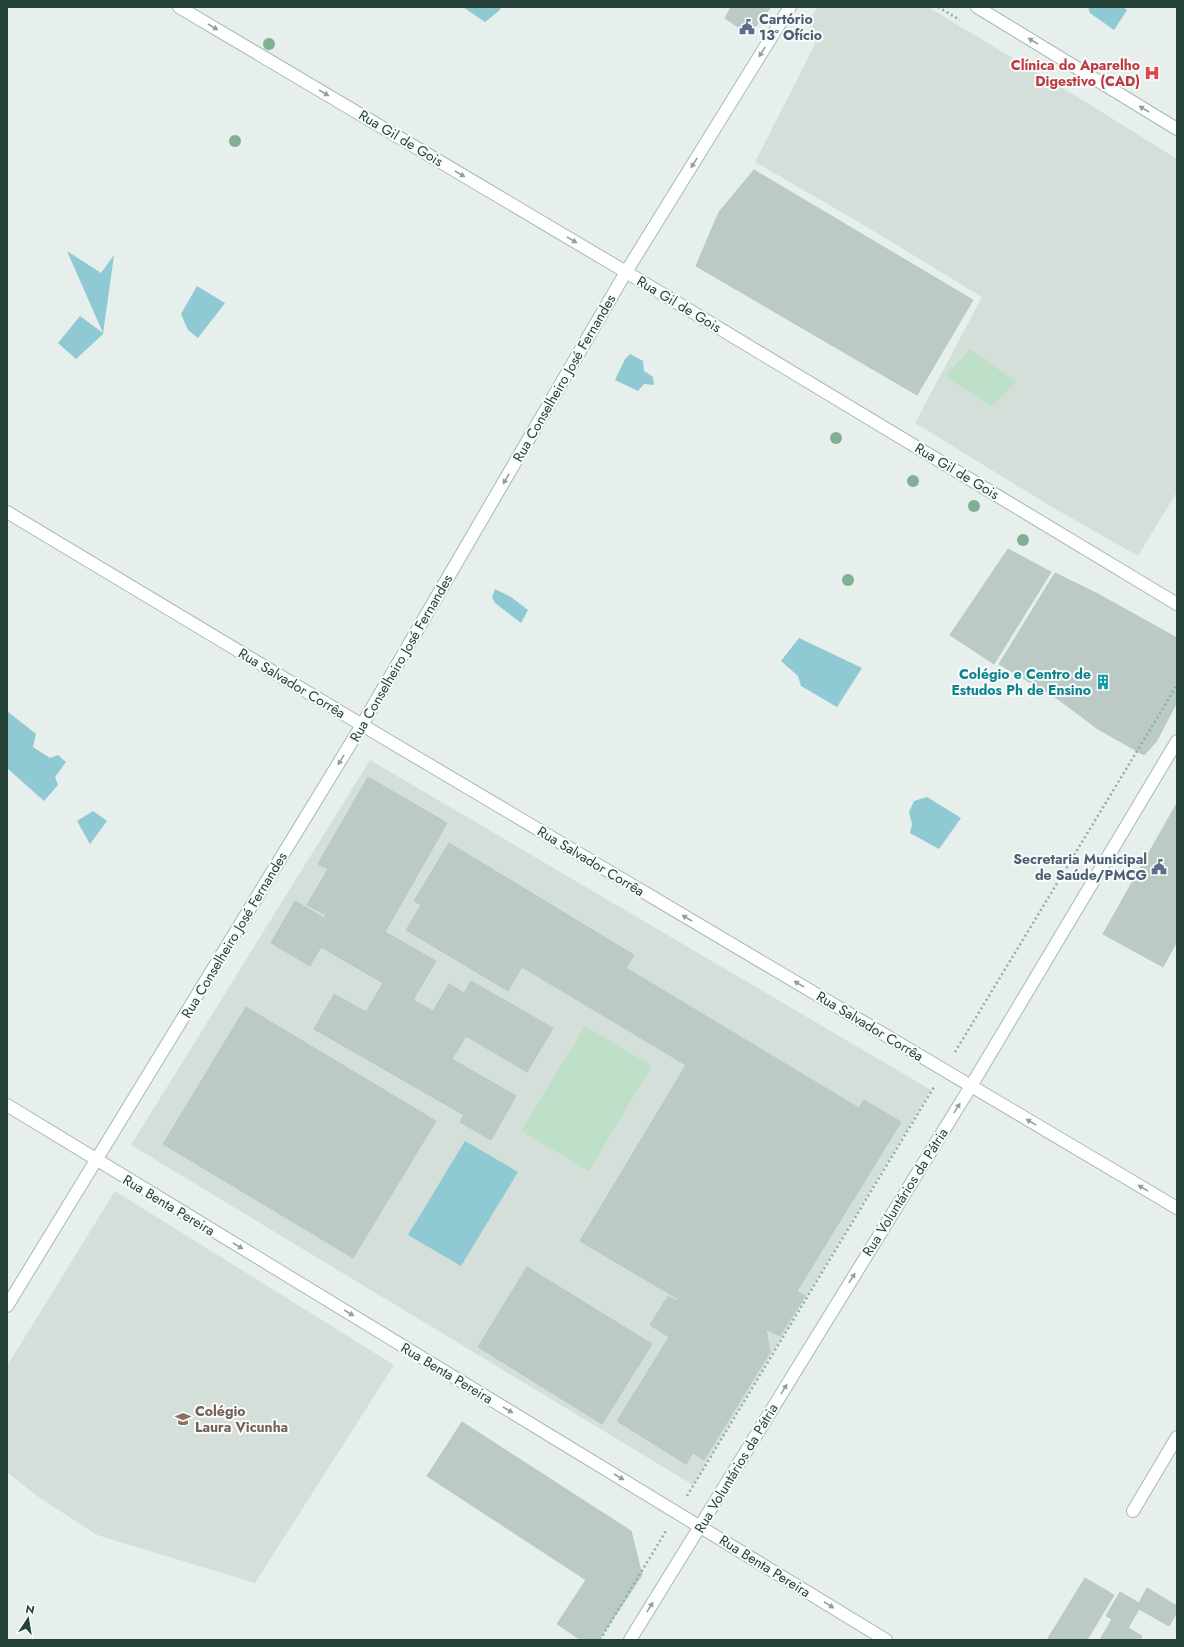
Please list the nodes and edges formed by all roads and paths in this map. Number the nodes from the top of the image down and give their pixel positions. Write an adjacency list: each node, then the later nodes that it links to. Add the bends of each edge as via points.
1 (179, 7): 5 (street, Rua Gil de Gois, one-way to 5)
2 (790, 7): 5 (street, Rua Conselheiro José Fernandes, one-way to 5)
3 (977, 7): 4 (street, one-way to 3)
4 (1177, 129)
5 (626, 272): 7 (street, Rua Gil de Gois); 9 (street, Rua Conselheiro José Fernandes, one-way to 9)
6 (7, 512): 9 (street, Rua Salvador Corrêa)
7 (1177, 604)
8 (1177, 685): 11 (path)
9 (362, 725): 11 (street, Rua Salvador Corrêa, one-way to 9); 14 (street, Rua Conselheiro José Fernandes, one-way to 14)
10 (1177, 741): 12 (street, Rua Voluntários da Pátria)
11 (944, 1070): 12 (street, Rua Salvador Corrêa); 19 (path)
12 (971, 1086): 15 (street, Rua Salvador Corrêa, one-way to 12); 20 (street, Rua Voluntários da Pátria, one-way to 12)
13 (7, 1105): 14 (street, Rua Benta Pereira)
14 (96, 1161): 16 (street, Rua Conselheiro José Fernandes); 19 (street, Rua Benta Pereira, one-way to 19)
15 (1177, 1208)
16 (7, 1306)
17 (1177, 1437): 18 (street)
18 (1133, 1511)
19 (678, 1512): 20 (street, Rua Benta Pereira); 21 (path)
20 (700, 1526): 22 (street, Rua Voluntários da Pátria, one-way to 20); 23 (street, Rua Benta Pereira, one-way to 23)
21 (600, 1640)
22 (630, 1640)
23 (886, 1640)

